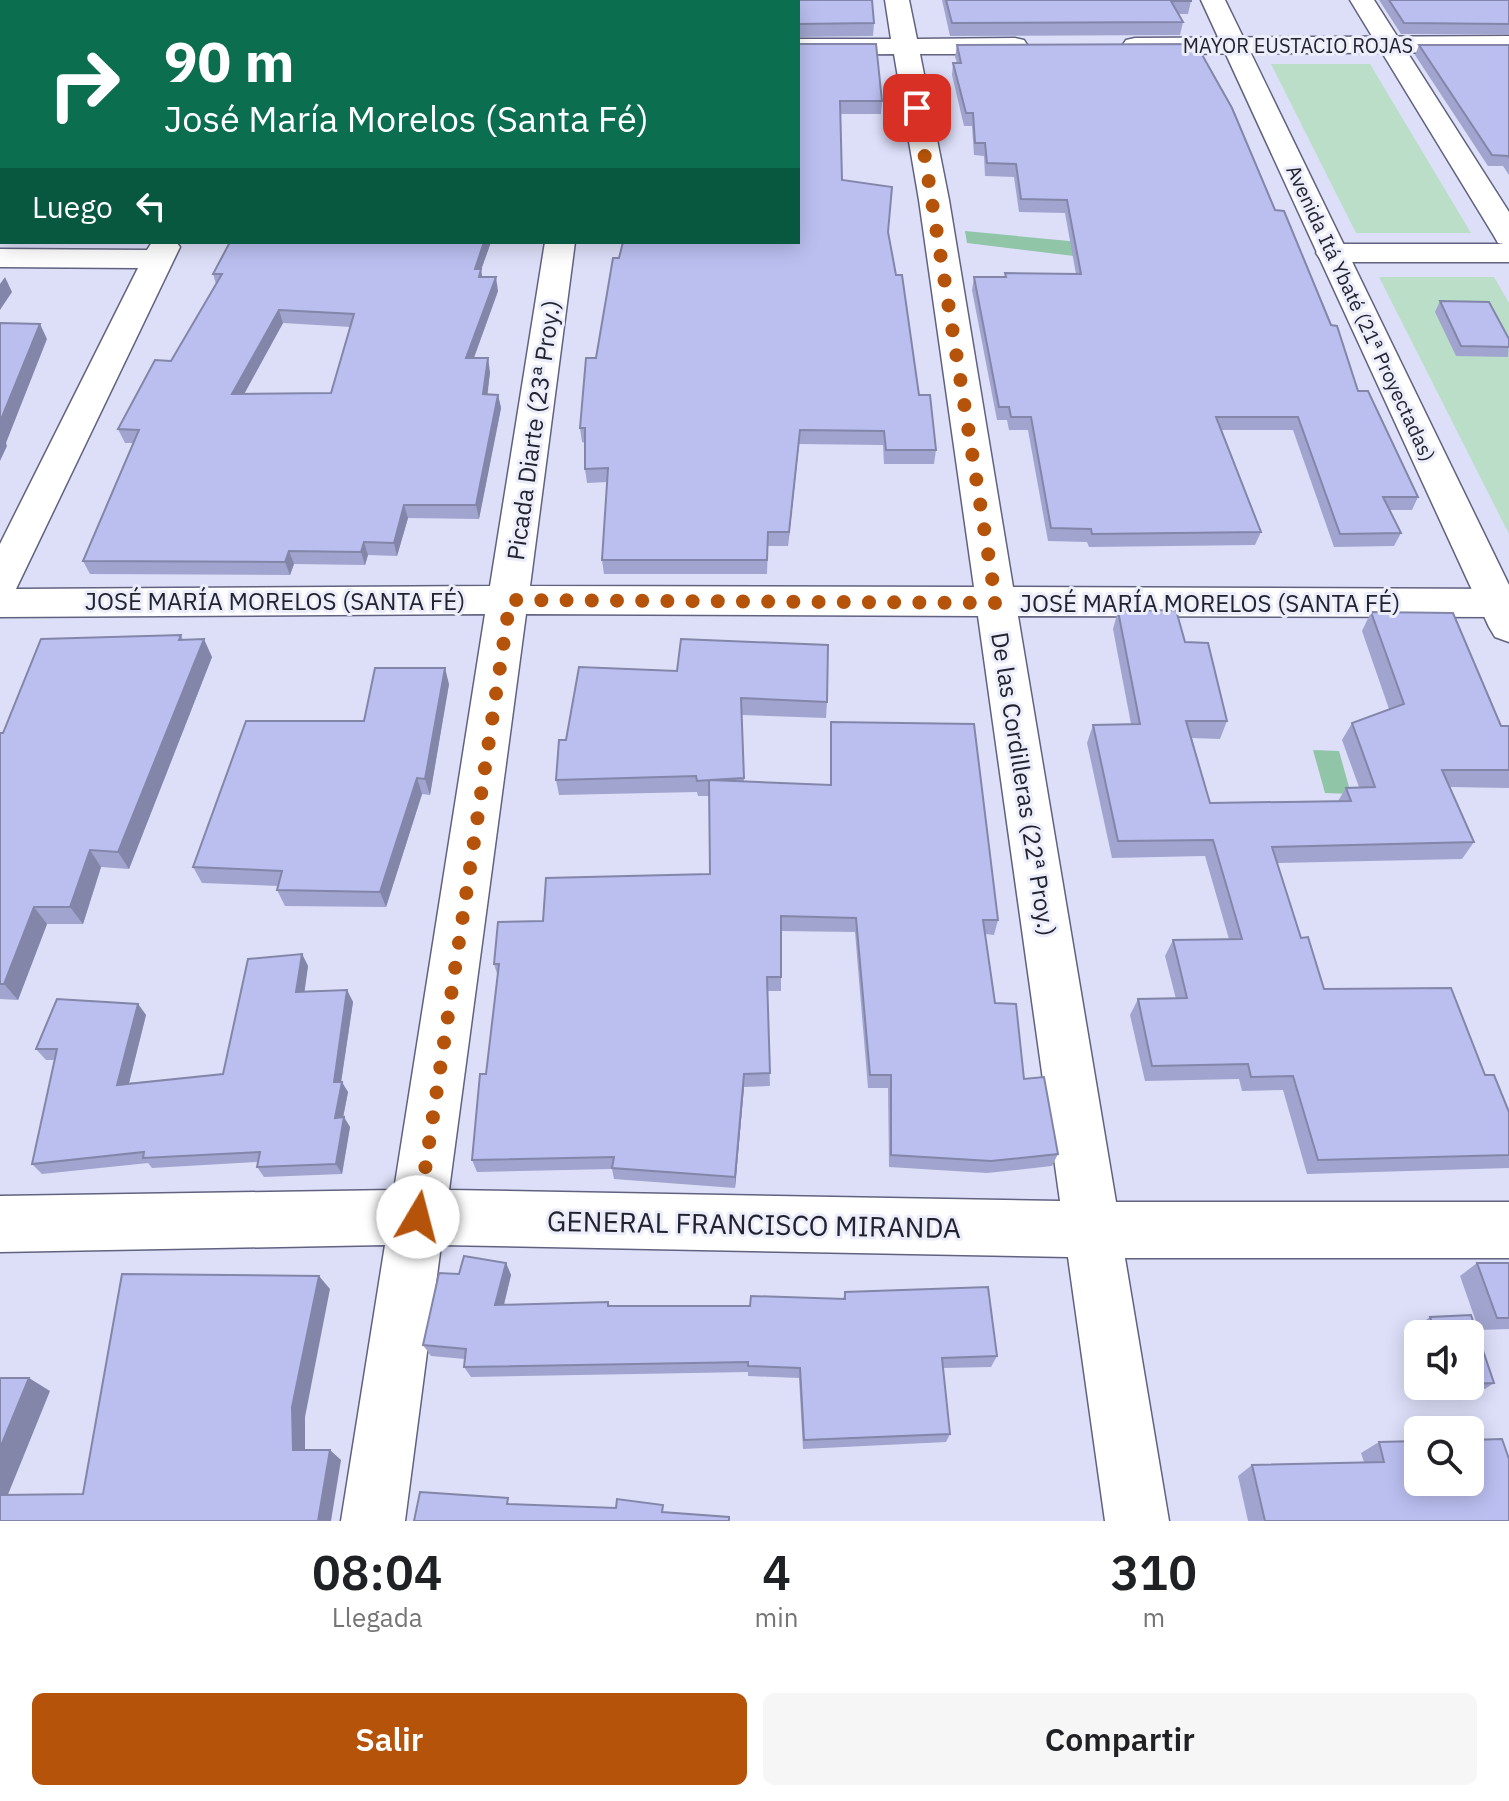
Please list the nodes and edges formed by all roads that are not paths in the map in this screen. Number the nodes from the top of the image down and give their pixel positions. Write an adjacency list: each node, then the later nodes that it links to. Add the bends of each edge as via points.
1 (897, 0): 10 (street, De las Cordilleras (22ª Proy.))
2 (1213, 0): 8 (street, Avenida Itá Ybaté (21ª Proyectadas))
3 (1362, 0): 5 (street)
4 (1509, 44): 5 (street, MAYOR EUSTACIO ROJAS)
5 (1390, 45): 8 (street, MAYOR EUSTACIO ROJAS); 11 (street)
6 (1047, 46): 10 (street)
7 (1109, 46): 8 (street, MAYOR EUSTACIO ROJAS)
8 (1235, 46): 13 (street, Avenida Itá Ybaté (21ª Proyectadas))
9 (800, 47): 10 (street)
10 (906, 47): 19 (street, De las Cordilleras (22ª Proy.))
11 (1509, 236)
12 (560, 244): 17 (street, Picada Diarte (23ª Proy.))
13 (1332, 253): 14 (street); 20 (street, Avenida Itá Ybaté (21ª Proyectadas))
14 (1509, 253)
15 (0, 258): 16 (street, via 161,253)
16 (0, 583)
17 (510, 600): 18 (street, JOSÉ MARÍA MORELOS (SANTA FÉ)); 19 (street, JOSÉ MARÍA MORELOS (SANTA FÉ)); 21 (street, Picada Diarte (23ª Proy.))
18 (0, 603)
19 (996, 603): 20 (street, JOSÉ MARÍA MORELOS (SANTA FÉ)); 23 (street, De las Cordilleras (22ª Proy.))
20 (1505, 611)
21 (418, 1217): 22 (street, GENERAL FRANCISCO MIRANDA); 23 (street, GENERAL FRANCISCO MIRANDA); 25 (street, Picada Diarte (23ª Proy.))
22 (0, 1224)
23 (1093, 1230): 24 (street, GENERAL FRANCISCO MIRANDA); 26 (street, De las Cordilleras (22ª Proy.))
24 (1509, 1230)
25 (373, 1521)
26 (1137, 1521)

